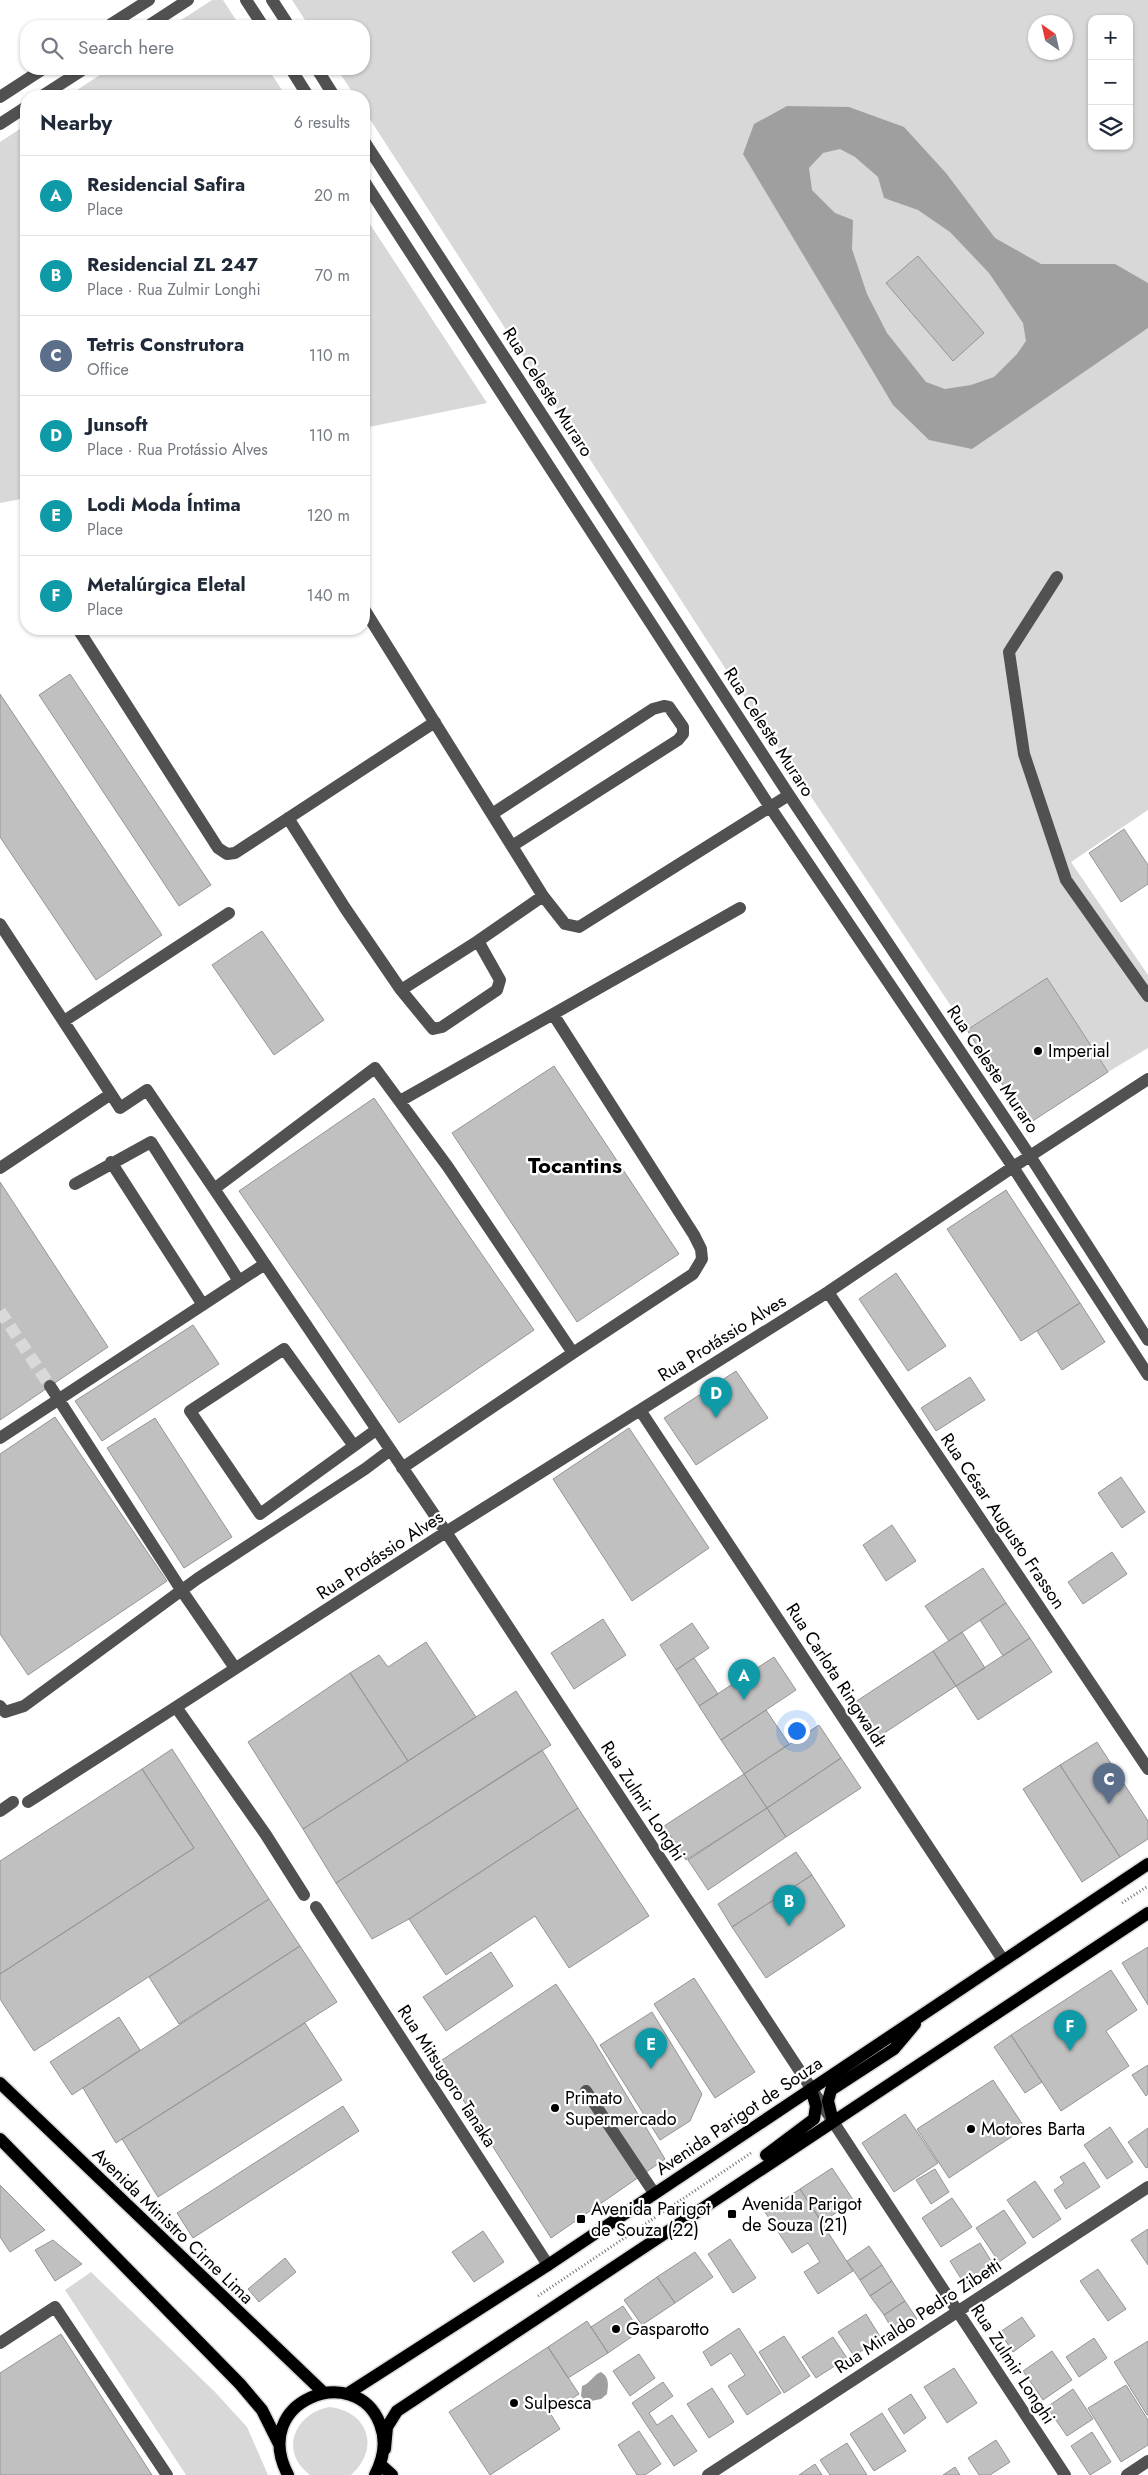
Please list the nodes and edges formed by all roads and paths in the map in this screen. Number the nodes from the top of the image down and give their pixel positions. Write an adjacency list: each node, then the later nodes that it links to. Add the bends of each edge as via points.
1 (148, 0): 5 (street)
2 (188, 0): 6 (street)
3 (246, 0): 7 (street)
4 (272, 0): 8 (street)
5 (117, 20)
6 (157, 20)
7 (259, 20)
8 (285, 20)
9 (34, 75): 16 (street)
10 (75, 75): 13 (street)
11 (295, 75): 14 (street)
12 (321, 75): 15 (street)
13 (51, 90)
14 (304, 90)
15 (330, 90)
16 (0, 97)
17 (20, 111): 18 (street)
18 (0, 124)
19 (370, 150): 25 (street, Rua Celeste Muraro)
20 (370, 190): 26 (street)
21 (1057, 577): 36 (street, via 1010,652 1024,754 1066,880)
22 (370, 619): 24 (street)
23 (82, 635): 28 (street, via 218,848 227,854 235,853)
24 (435, 722): 27 (street); 28 (street)
25 (789, 795): 26 (street); 42 (street, Rua Celeste Muraro)
26 (770, 807): 30 (street, via 579,927 565,924); 45 (street)
27 (492, 814): 29 (street); 29 (street, via 653,709 669,707 683,727 683,734 678,740)
28 (288, 818): 35 (street)
29 (512, 846): 30 (street)
30 (543, 896): 34 (street)
31 (740, 908): 37 (street)
32 (229, 913): 38 (street)
33 (0, 924): 38 (street)
34 (478, 941): 35 (street); 35 (street, via 500,980 497,990 442,1027 433,1029 427,1024)
35 (401, 990)
36 (1148, 996)
37 (553, 1014): 41 (street); 53 (street, via 694,1235 702,1259 693,1274 673,1289)
38 (64, 1022): 40 (street)
39 (1148, 1079): 42 (street, Rua Protássio Alves)
40 (111, 1094): 44 (street); 47 (street, Rua Zulmir Longhi, via 120,1108 147,1090)
41 (400, 1101): 47 (street, via 375,1068); 53 (street)
42 (1030, 1156): 45 (street, Rua Protássio Alves); 52 (street, Rua Celeste Muraro)
43 (111, 1162): 46 (street); 49 (street, via 151,1142); 51 (street)
44 (1, 1167)
45 (1013, 1167): 50 (street, Rua Protássio Alves); 54 (street)
46 (75, 1184)
47 (214, 1189): 48 (street, Rua Zulmir Longhi)
48 (265, 1264): 49 (street); 58 (street, Rua Zulmir Longhi)
49 (240, 1281): 51 (street)
50 (828, 1292): 57 (street, Rua Protássio Alves); 68 (street, Rua César Augusto Frasson)
51 (203, 1305): 56 (street)
52 (1148, 1340)
53 (573, 1354): 62 (street)
54 (1148, 1375)
55 (50, 1386): 56 (street)
56 (59, 1400): 59 (street); 64 (street)
57 (640, 1410): 63 (street, Rua Protássio Alves); 76 (street, Rua Carlota Ringwaldt)
58 (376, 1430): 60 (street); 61 (street, Rua Zulmir Longhi)
59 (0, 1438)
60 (354, 1446): 60 (street, via 260,1514 190,1411 284,1350)
61 (390, 1451): 62 (street, Rua Zulmir Longhi); 64 (street)
62 (402, 1468): 63 (street, Rua Zulmir Longhi)
63 (446, 1532): 65 (street, Rua Protássio Alves); 79 (street, Rua Zulmir Longhi)
64 (182, 1590): 65 (street); 66 (street, via 24,1706 5,1712)
65 (235, 1668): 67 (street, Rua Protássio Alves)
66 (0, 1706)
67 (176, 1707): 70 (street, Rua Protássio Alves); 73 (street)
68 (1148, 1769)
69 (13, 1802): 71 (street)
70 (28, 1802)
71 (0, 1811)
72 (1148, 1864): 76 (main road, Avenida Parigot de Souza)
73 (304, 1895)
74 (316, 1907): 86 (street, Rua Mitsugoro Tanaka)
75 (1148, 1913): 81 (main road)
76 (1003, 1960): 77 (main road, Avenida Parigot de Souza)
77 (924, 2012): 79 (main road, Avenida Parigot de Souza); 81 (main road, via 894,2049 831,2090 828,2101)
78 (0, 2083): 89 (main road, Avenida Ministro Cirne Lima)
79 (811, 2089): 81 (street, Rua Zulmir Longhi); 83 (main road, via 816,2106 814,2119 762,2158); 85 (main road, Avenida Parigot de Souza)
80 (586, 2091): 85 (street)
81 (833, 2120): 83 (main road); 87 (street, Rua Zulmir Longhi)
82 (0, 2139): 91 (main road, via 240,2384 262,2410)
83 (742, 2180): 92 (main road, via 397,2411 387,2427)
84 (1148, 2187): 87 (street, Rua Miraldo Pedro Zibetti)
85 (654, 2193): 86 (main road, Avenida Parigot de Souza)
86 (548, 2264): 90 (main road, Avenida Parigot de Souza)
87 (958, 2311): 98 (street, Rua Miraldo Pedro Zibetti); 99 (street, Rua Zulmir Longhi)
88 (0, 2343): 95 (street, via 55,2307)
89 (324, 2393): 90 (main road); 91 (main road, via 297,2405 287,2416)
90 (347, 2394): 92 (main road, via 374,2414 384,2434)
91 (278, 2444): 96 (main road, via 281,2462)
92 (384, 2448): 94 (main road)
93 (1148, 2461): 100 (street)
94 (378, 2470): 97 (main road)
95 (167, 2475)
96 (288, 2475)
97 (392, 2475)
98 (708, 2475)
99 (1065, 2475)
100 (1127, 2475)

